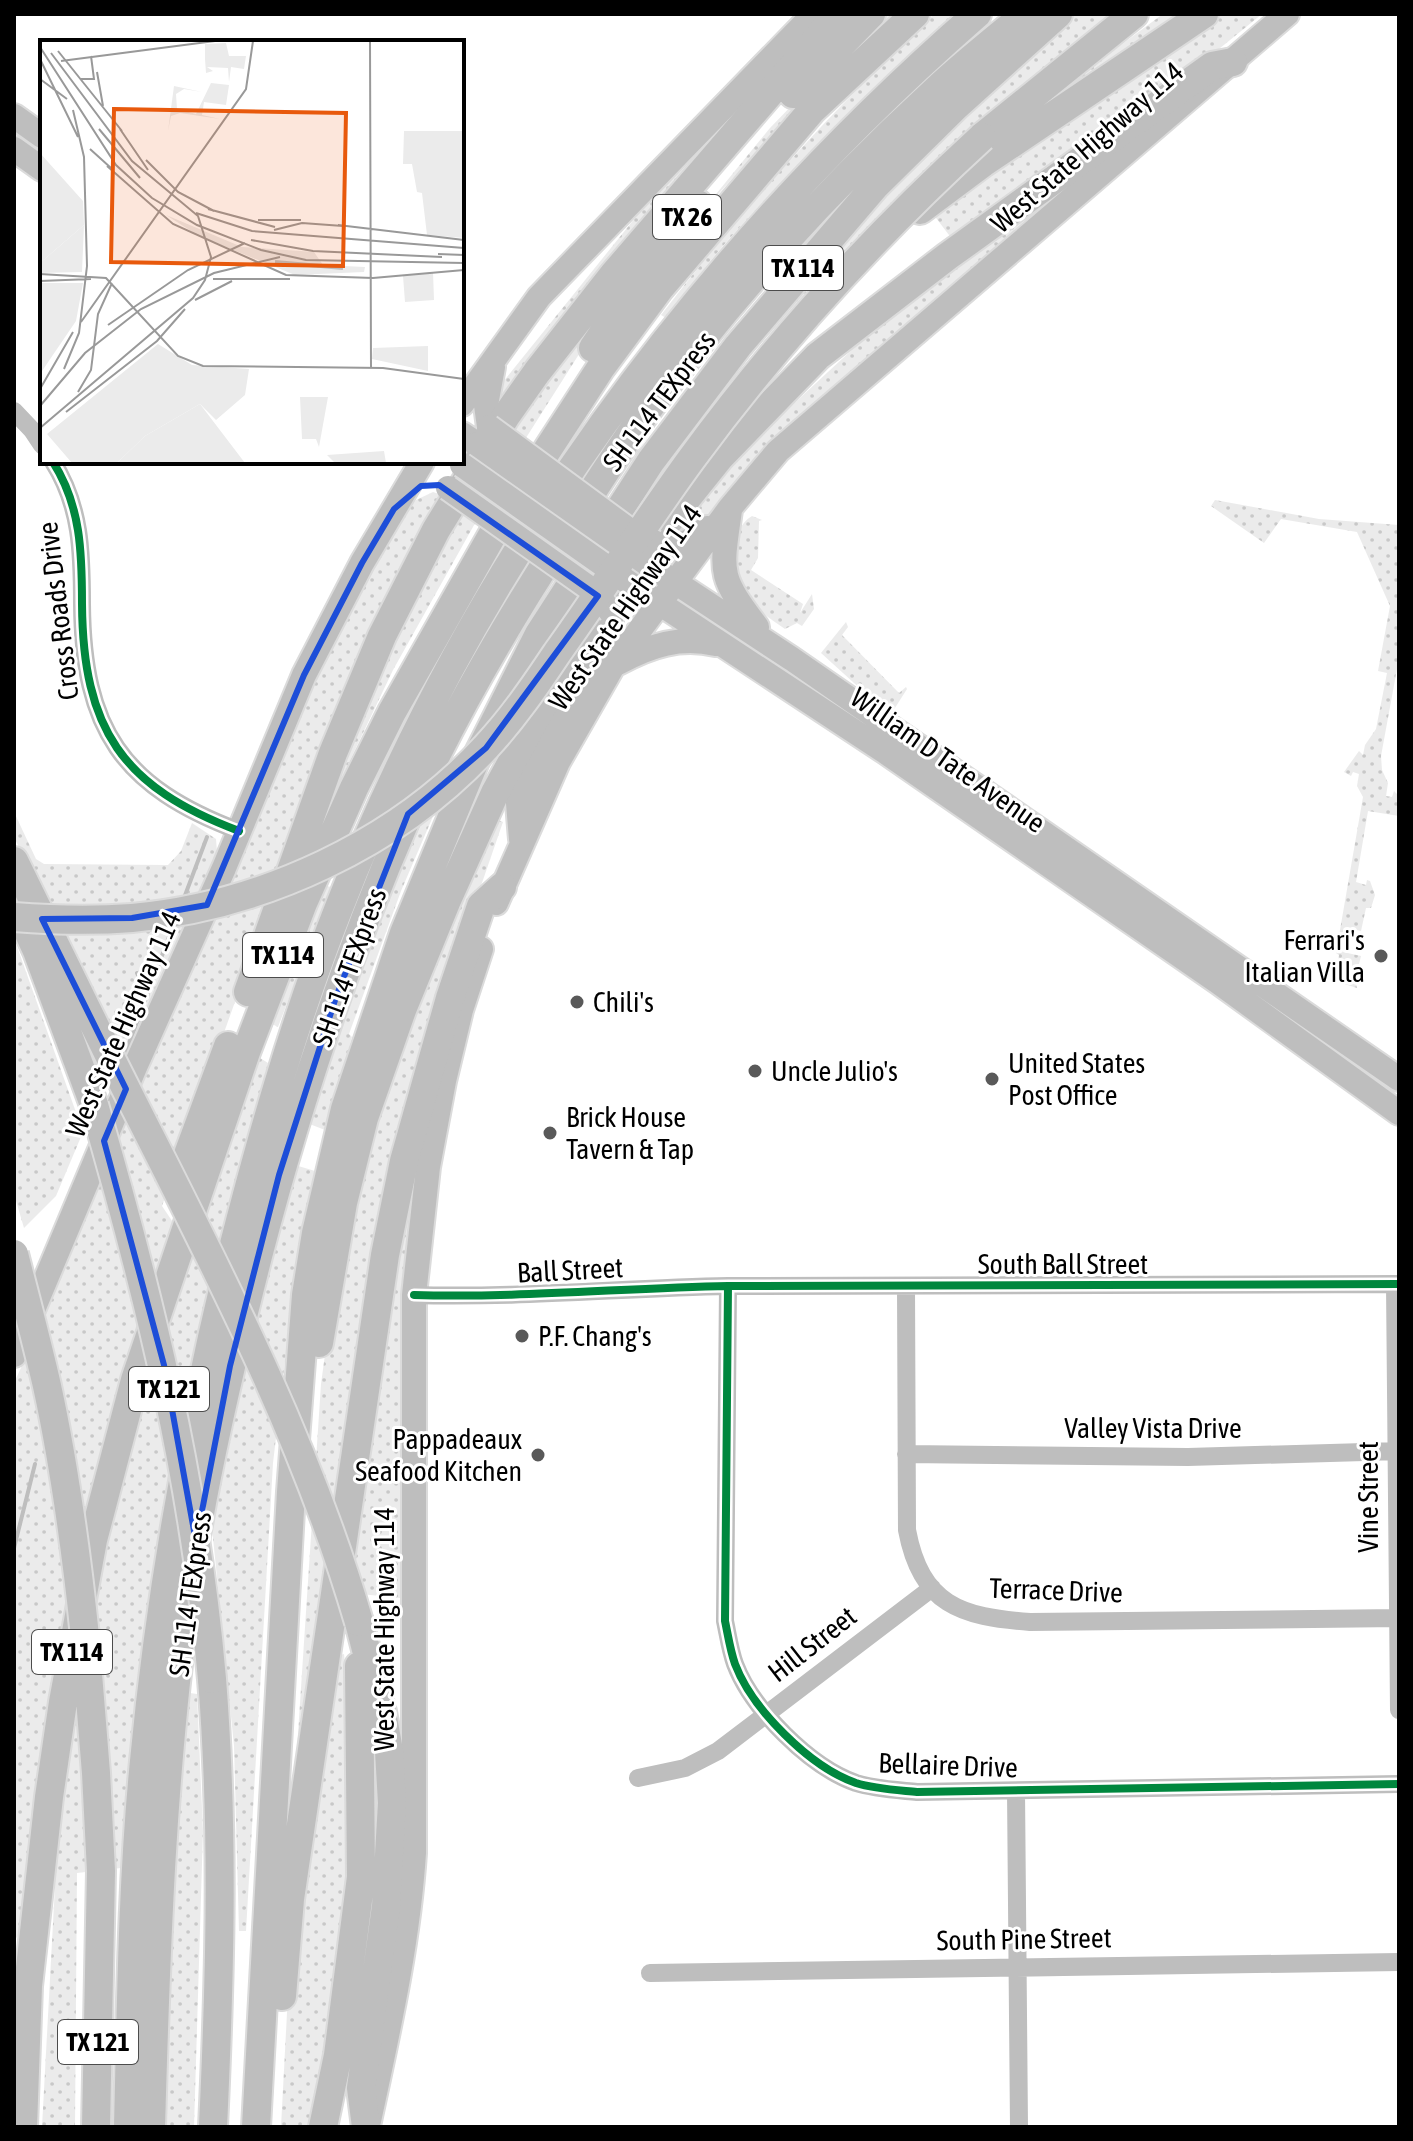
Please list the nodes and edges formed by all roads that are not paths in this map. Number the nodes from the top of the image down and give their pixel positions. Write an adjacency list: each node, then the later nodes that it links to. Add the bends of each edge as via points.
1 (814, 14): 18 (main road, via 539,297)
2 (838, 14): 48 (highway, via 614,274 537,372 436,530 382,636 333,753 187,1157)
3 (871, 14): 37 (highway, TX 26, via 751,141 639,280 530,442 415,645)
4 (915, 14): 37 (highway, TX 114, via 812,110 660,288 600,369 494,532)
5 (977, 14): 73 (highway, SH 114 TEXpress, via 776,208 688,310 585,447 503,573 452,666 339,907 255,1161 195,1411 165,1575 136,1862)
6 (1026, 14): 74 (highway, SH 114 TEXpress, via 856,166 712,328 649,408 490,657 409,813 376,891 279,1175 208,1475 168,1765)
7 (1058, 14): 31 (highway, TX 114, via 876,185 810,259 651,461)
8 (1134, 14): 44 (highway, bridge, via 982,137 855,261 751,379 522,704 486,748 439,791 340,856 258,891 132,918)
9 (1204, 14): 31 (highway, via 983,163 883,241 796,321)
10 (1287, 14): 11 (main road, West State Highway 114)
11 (1233, 62): 28 (main road, West State Highway 114, via 778,451); 56 (highway, via 1212,66 818,356 720,457 599,618 495,793 402,1010 364,1118 343,1203 313,1376)
12 (14, 116): 13 (main road)
13 (40, 135)
14 (14, 136): 16 (main road)
15 (14, 149): 17 (main road)
16 (40, 150)
17 (40, 168)
18 (497, 354): 19 (main road); 20 (main road); 22 (main road)
19 (464, 372)
20 (464, 401)
21 (14, 411): 23 (street)
22 (476, 435): 30 (main road, William D Tate Avenue, bridge, via 633,533)
23 (40, 442)
24 (54, 464): 39 (street, Cross Roads Drive, via 78,522 90,691 107,733 142,778 181,806)
25 (400, 464): 29 (main road)
26 (421, 464): 29 (main road, West State Highway 114)
27 (462, 464): 33 (main road, William D Tate Avenue, bridge)
28 (730, 508): 30 (main road, via 693,540); 32 (main road, West State Highway 114); 34 (main road, via 725,578)
29 (394, 509): 39 (main road, West State Highway 114, via 304,675); 40 (main road, bridge, via 421,486 448,488 595,592 611,612 611,630 518,803)
30 (651, 553): 32 (main road, William D Tate Avenue)
31 (588, 556): 56 (highway, TX 114, via 539,634 475,761 378,1009 345,1109 316,1233)
32 (675, 582): 33 (main road, West State Highway 114); 34 (main road, William D Tate Avenue)
33 (658, 603): 35 (main road, William D Tate Avenue); 36 (main road, West State Highway 114)
34 (768, 643): 38 (main road, William D Tate Avenue)
35 (726, 647): 36 (main road, via 676,640); 38 (main road, William D Tate Avenue)
36 (613, 666): 40 (main road, West State Highway 114, via 558,762)
37 (414, 674): 48 (highway, TX 114, via 354,788 303,903)
38 (891, 741): 45 (main road, William D Tate Avenue)
39 (239, 831): 55 (main road, West State Highway 114)
40 (522, 842): 42 (main road, West State Highway 114)
41 (14, 861): 61 (highway, bridge, via 295,1435)
42 (502, 887): 53 (main road, West State Highway 114, via 461,1010 444,1081); 77 (highway, via 481,906 450,998 404,1161 385,1255 290,1899)
43 (14, 903): 75 (highway, TX 121, bridge, via 94,1105 164,1365 189,1490 218,1753 221,1943)
44 (14, 917)
45 (1295, 1022): 46 (main road, William D Tate Avenue); 47 (main road, William D Tate Avenue)
46 (1399, 1079)
47 (1399, 1113)
48 (193, 1206): 71 (highway, TX 114, via 135,1380 93,1540 49,1797 28,1986)
49 (14, 1254): 62 (highway, TX 121, bridge, via 55,1429)
50 (1397, 1284): 52 (street, South Ball Street); 57 (street, Vine Street)
51 (728, 1286): 52 (street, South Ball Street); 53 (street, Ball Street, via 557,1295); 64 (street, Bellaire Drive, via 725,1621 735,1665)
52 (906, 1286): 58 (street, Terrace Drive)
53 (414, 1295): 79 (main road, West State Highway 114, via 414,1853 402,1963)
54 (14, 1333): 62 (highway, via 30,1385 67,1605)
55 (14, 1355)
56 (299, 1400): 76 (highway, TX 114)
57 (1398, 1451): 58 (street, Valley Vista Drive, via 1188,1457); 60 (street, Vine Street)
58 (906, 1454): 59 (street, Terrace Drive, via 911,1553)
59 (932, 1588): 60 (street, Terrace Drive, via 970,1615 1018,1621); 64 (street, Hill Street)
60 (1398, 1618): 63 (street, Vine Street)
61 (359, 1622): 78 (highway, via 361,1877 338,2055); 79 (highway, via 382,1712 392,1803 386,1906 361,2088)
62 (85, 1636): 72 (highway, TX 121, via 101,1871)
63 (1399, 1710)
64 (767, 1714): 65 (street, Hill Street, via 699,1762); 67 (street, Bellaire Drive, via 820,1762 857,1783 917,1792)
65 (638, 1778)
66 (1399, 1784): 67 (street, Bellaire Drive)
67 (1016, 1791): 69 (street)
68 (1399, 1962): 69 (street, South Pine Street)
69 (1018, 1967): 70 (street, South Pine Street); 80 (street)
70 (650, 1973)
71 (20, 2122)
72 (96, 2127)
73 (128, 2127)
74 (151, 2127)
75 (213, 2127)
76 (256, 2127)
77 (273, 2127)
78 (323, 2127)
79 (366, 2127)
80 (1019, 2127)

